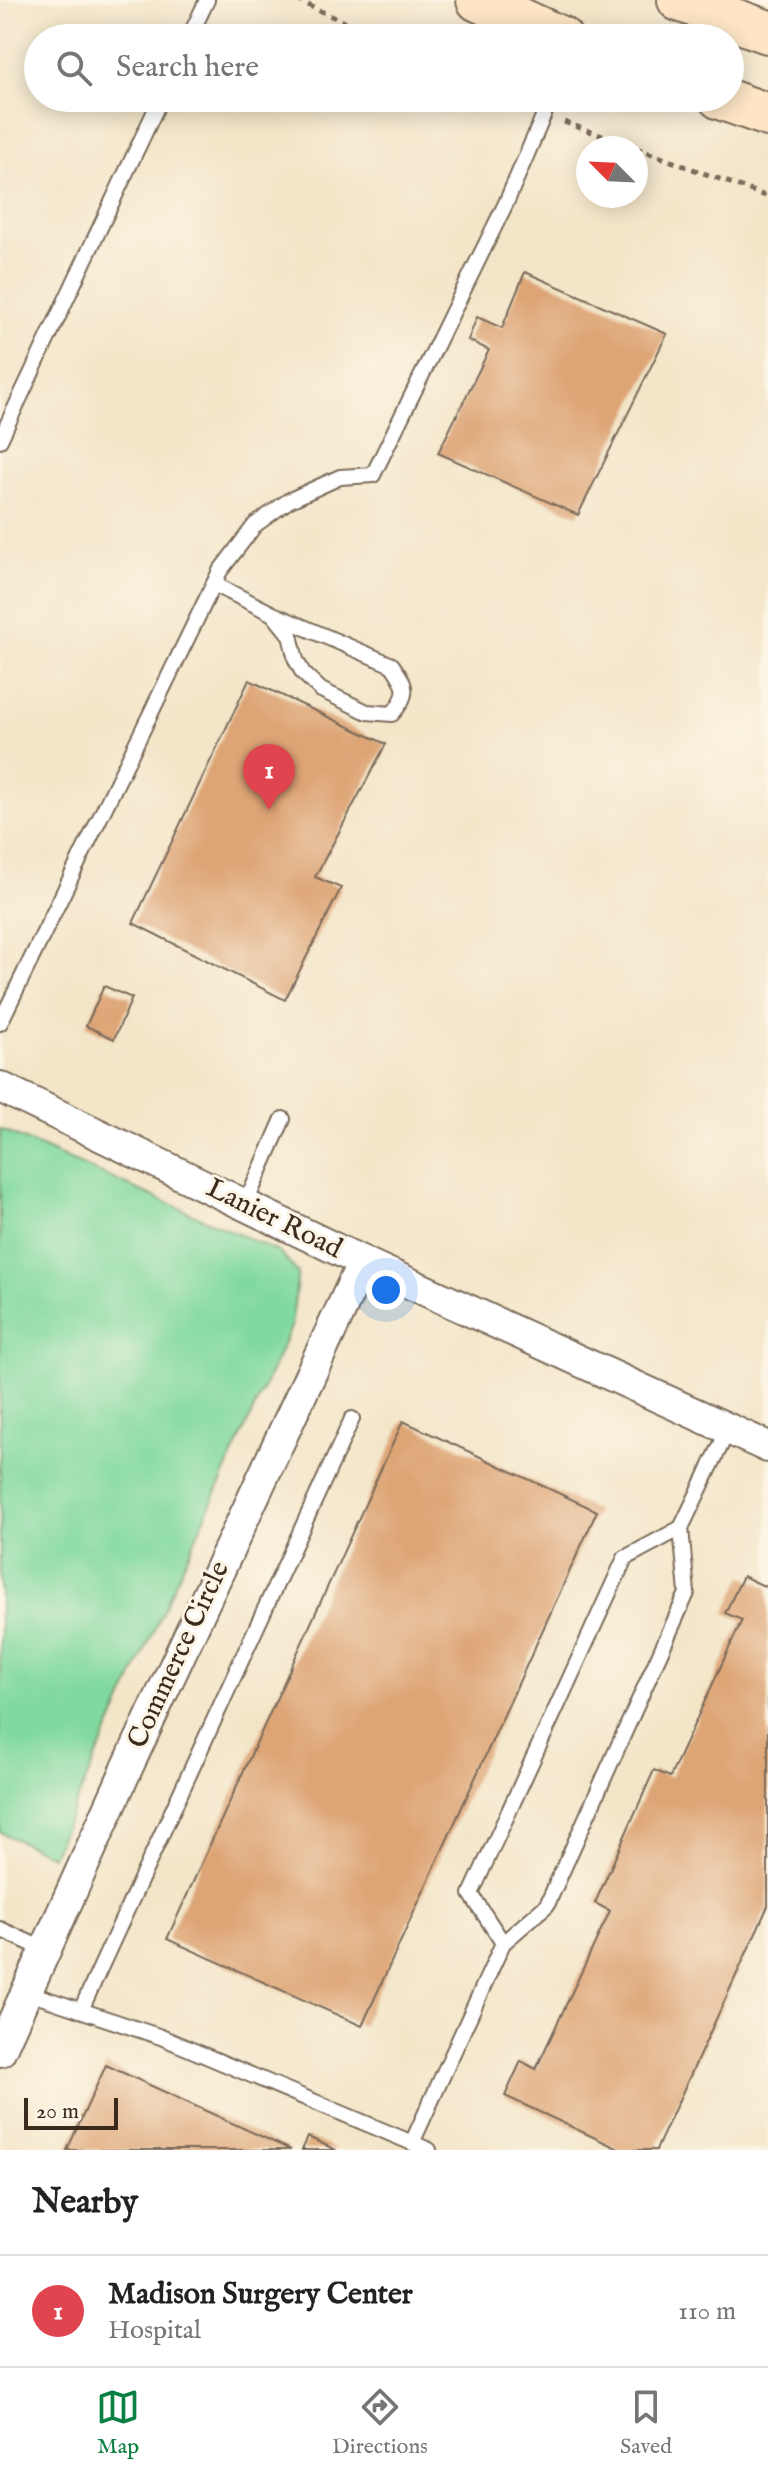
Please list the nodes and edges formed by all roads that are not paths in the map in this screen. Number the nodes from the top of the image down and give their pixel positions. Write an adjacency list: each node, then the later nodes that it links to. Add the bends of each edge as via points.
1 (207, 0): 4 (lane)
2 (478, 0): 5 (main road)
3 (679, 0): 6 (main road)
4 (196, 24)
5 (530, 24)
6 (768, 32)
7 (744, 106): 10 (main road)
8 (154, 112): 11 (lane)
9 (545, 112): 12 (lane, via 373,475 340,477 288,501 255,525)
10 (768, 115)
11 (0, 440)
12 (214, 584): 13 (lane); 14 (lane)
13 (273, 614): 13 (lane, via 290,635 303,673 321,690 367,712 392,714 404,701 404,682 392,665)
14 (0, 1023)
15 (0, 1087): 17 (street, Lanier Road)
16 (283, 1119): 17 (lane)
17 (245, 1205): 18 (street, Lanier Road)
18 (363, 1262): 20 (street, Lanier Road); 25 (street, Commerce Circle)
19 (352, 1419): 27 (lane)
20 (729, 1428): 21 (street, Lanier Road); 22 (lane)
21 (768, 1447)
22 (681, 1528): 24 (lane, via 687,1593 547,1905); 24 (lane, via 625,1558 471,1894)
23 (0, 1929): 25 (lane)
24 (503, 1943): 29 (lane)
25 (45, 1950): 26 (street, Commerce Circle)
26 (26, 1992): 27 (lane); 28 (street, Commerce Circle)
27 (81, 2010): 29 (lane, via 161,2037)
28 (0, 2051)
29 (412, 2143): 30 (lane)
30 (429, 2150)

